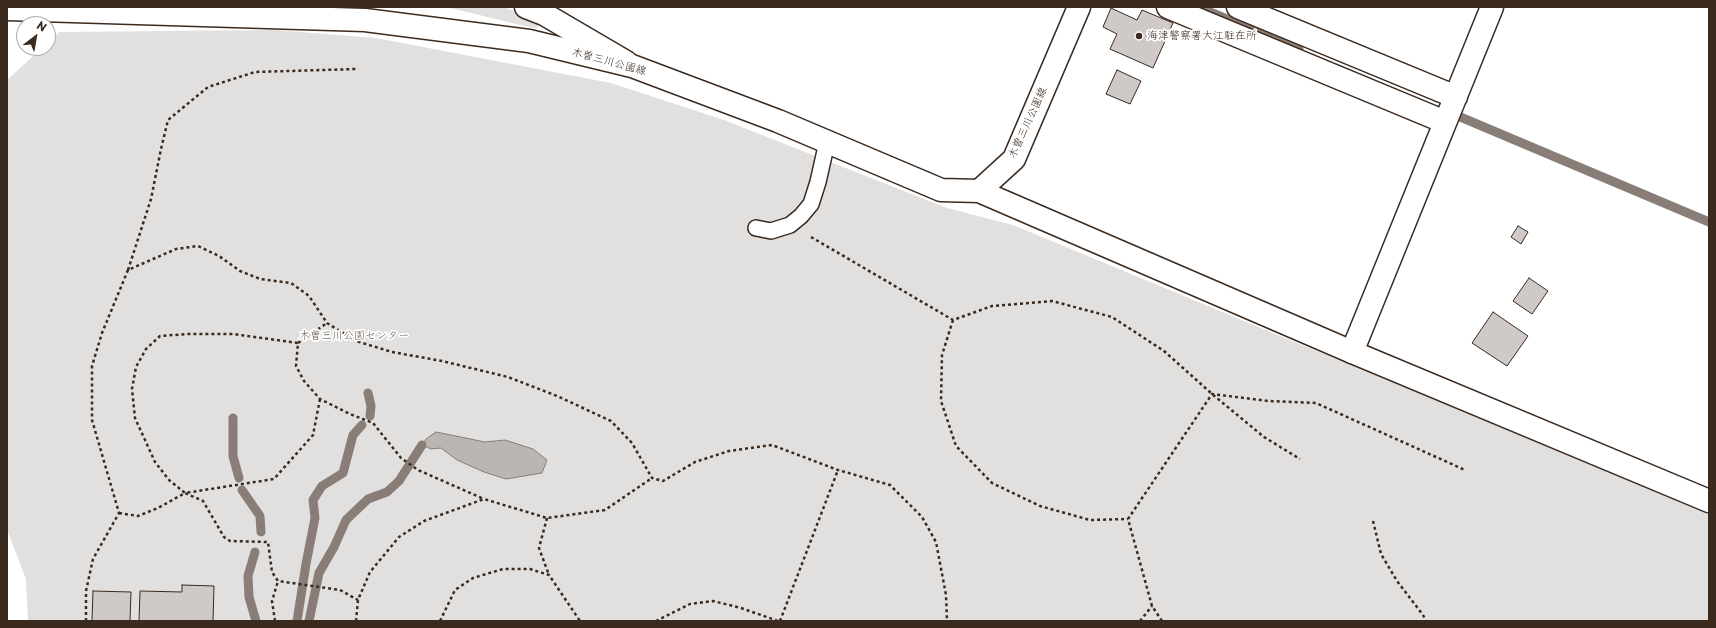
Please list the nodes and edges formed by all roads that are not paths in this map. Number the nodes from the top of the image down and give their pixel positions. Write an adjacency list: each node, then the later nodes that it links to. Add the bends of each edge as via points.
1 (526, 7): 7 (street, via 544,14)
2 (1079, 7): 11 (street, 木曽三川公園線, via 1014,159)
3 (1168, 7): 9 (street)
4 (1238, 7): 8 (street)
5 (1492, 7): 8 (street)
6 (7, 9): 7 (street, 木曽三川公園線, via 365,20 529,41)
7 (632, 66): 10 (street, 木曽三川公園線)
8 (1456, 97): 9 (street)
9 (1445, 122): 13 (street)
10 (827, 142): 11 (street, 木曽三川公園線, via 941,190); 12 (lane, via 811,204 790,225 771,231)
11 (979, 191): 13 (street)
12 (756, 228)
13 (1352, 352): 14 (street)
14 (1709, 501)

